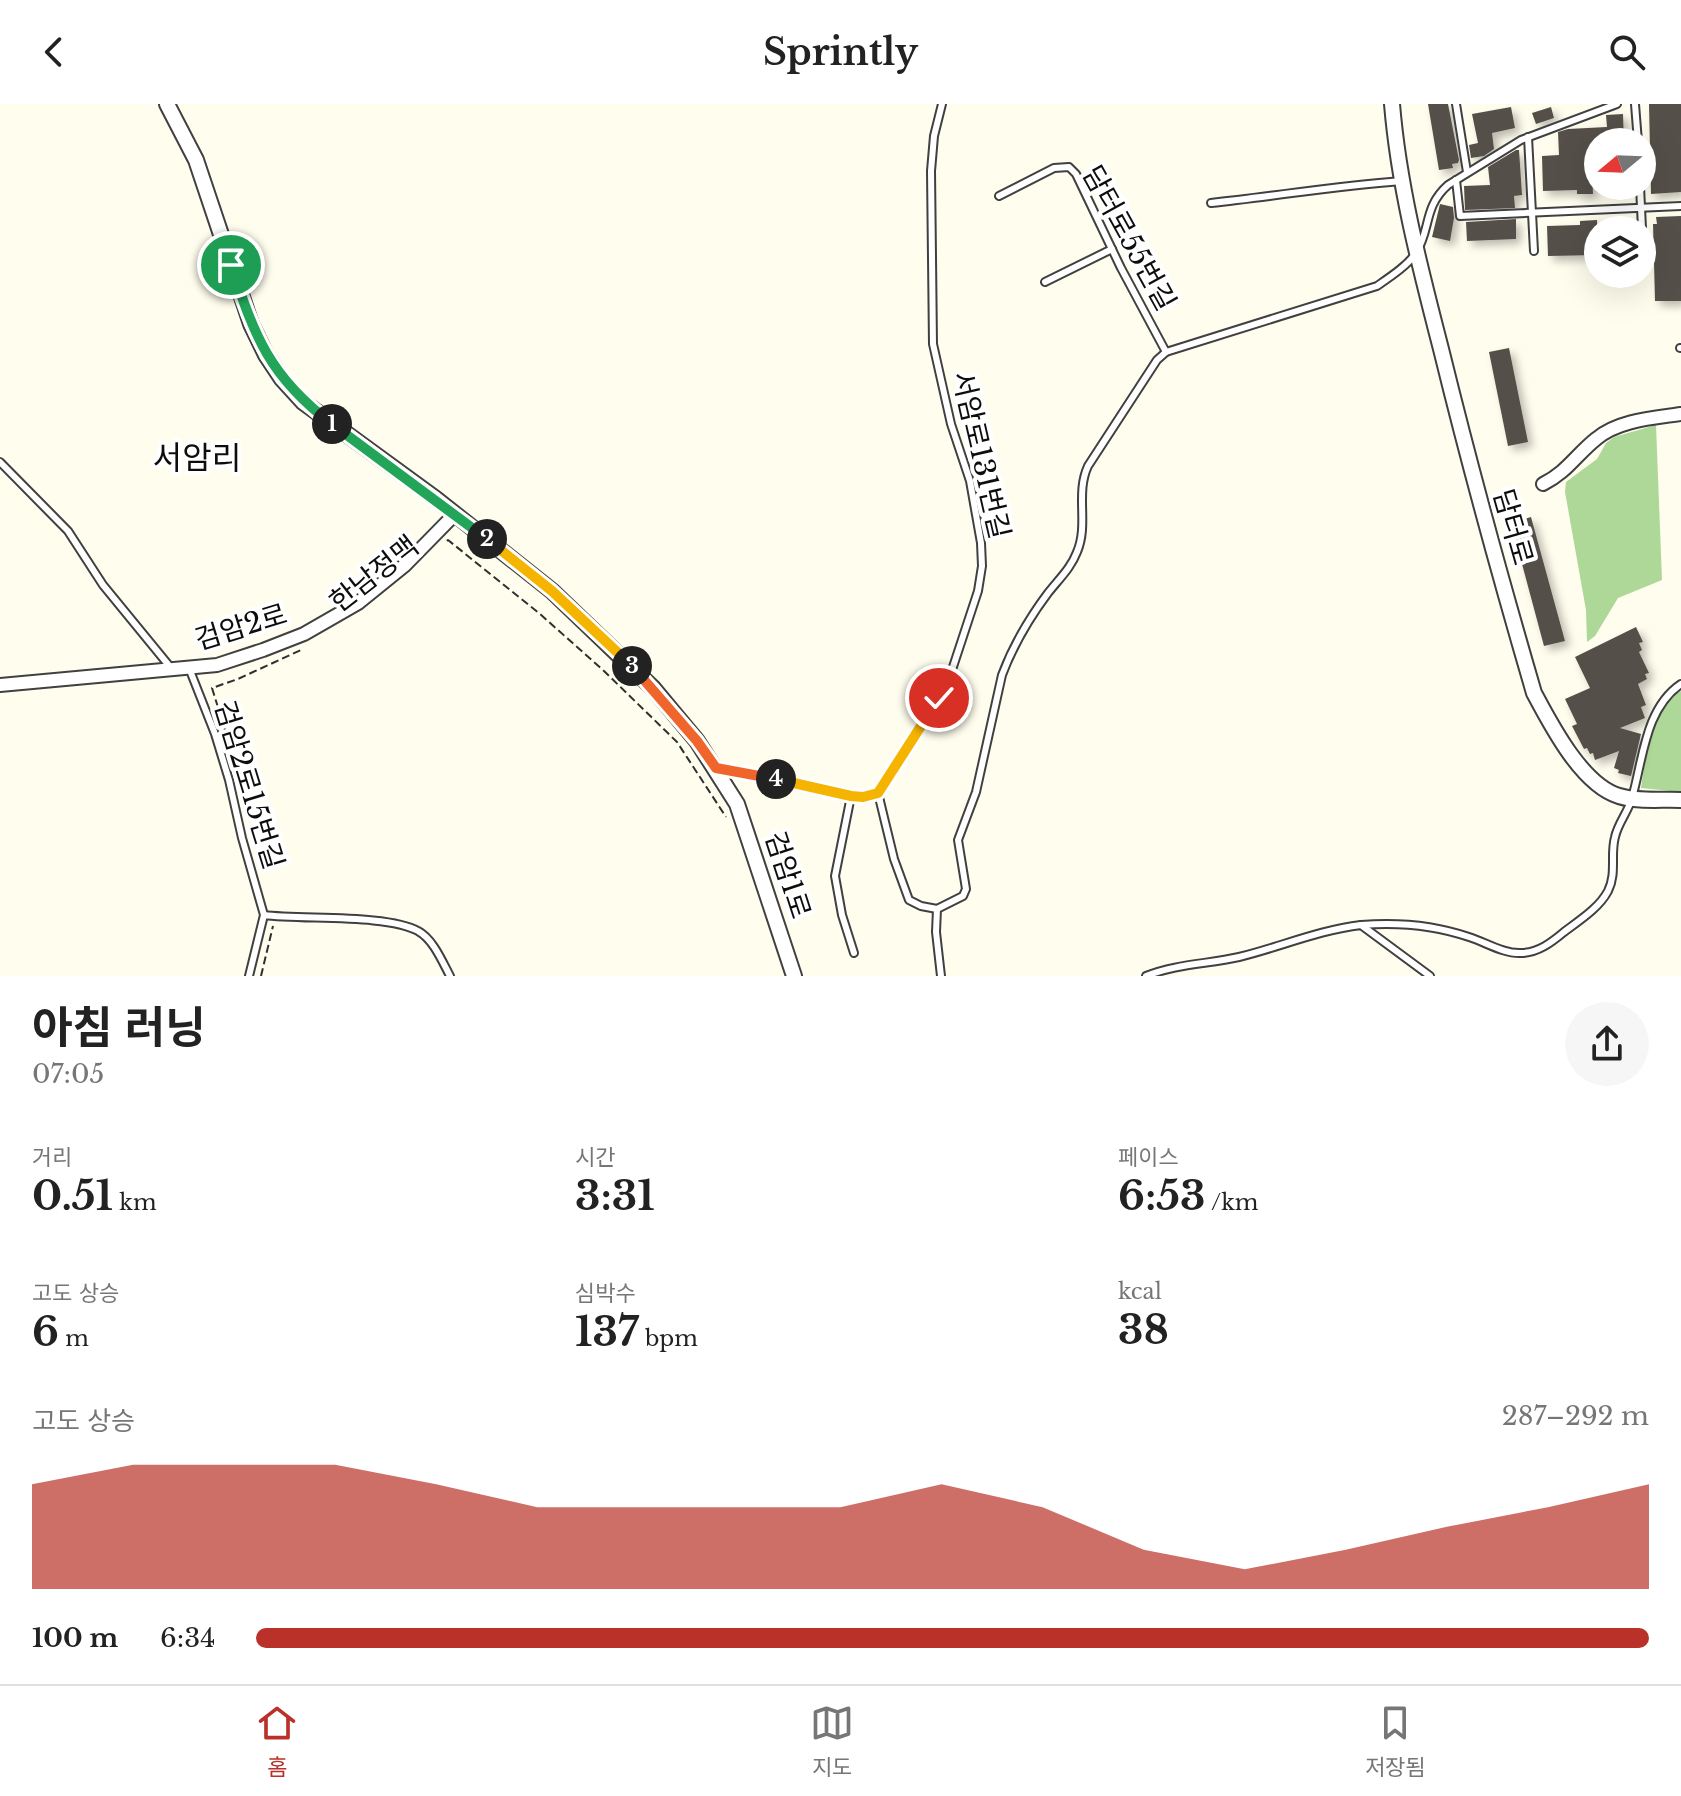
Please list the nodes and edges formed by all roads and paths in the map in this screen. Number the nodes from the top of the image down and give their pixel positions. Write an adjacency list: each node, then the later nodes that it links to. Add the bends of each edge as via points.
1 (167, 104): 27 (street, 검암1로, via 196,160 251,324 282,379 303,402)
2 (942, 104): 36 (lane, 서암로131번길, via 931,171 933,344 970,481 982,566 947,685)
3 (1392, 104): 11 (street, 담터로)
4 (1456, 104): 9 (lane)
5 (1617, 104): 8 (lane)
6 (1635, 104): 7 (lane)
7 (1637, 128)
8 (1528, 137): 9 (lane); 17 (lane)
9 (1467, 172): 10 (lane)
10 (1456, 180): 17 (lane, via 1460,216); 21 (lane, via 1431,206)
11 (1401, 181): 14 (lane); 21 (street, 담터로)
12 (999, 196): 19 (lane, 담터로55번길, via 1054,168 1069,167)
13 (1641, 200): 16 (lane)
14 (1211, 203)
15 (1681, 206): 16 (lane)
16 (1641, 208): 17 (lane); 18 (lane)
17 (1532, 213): 20 (lane)
18 (1641, 216)
19 (1112, 249): 22 (lane); 23 (lane, 담터로55번길)
20 (1534, 251)
21 (1417, 252): 23 (lane, 담터로55번길, via 1377,286); 38 (street, 담터로, via 1471,474 1534,693 1549,722 1599,786)
22 (1045, 282)
23 (1166, 352): 41 (lane, 담터로55번길, via 1082,479 1079,548 1008,658 976,792 958,840 966,889 963,896)
24 (1681, 414): 26 (street, via 1610,429 1562,474)
25 (0, 462): 31 (lane, via 68,531 103,585)
26 (1543, 484)
27 (455, 514): 30 (street, 검암2로, via 405,565 333,619 263,650); 35 (street, 검암1로, via 601,636 653,688)
28 (448, 540): 40 (path, 한남정맥, via 540,614 677,742)
29 (303, 649): 34 (path, via 212,688)
30 (189, 668): 31 (street, 검암2로); 42 (lane, 검암2로15번길, via 224,764)
31 (172, 669): 33 (street, 검암2로)
32 (1681, 684): 38 (lane, via 1670,691 1651,725)
33 (0, 685)
34 (226, 733)
35 (716, 768): 37 (lane); 49 (street, 검암1로, via 737,804)
36 (878, 793): 37 (lane); 41 (lane, via 909,900)
37 (851, 796): 45 (lane, via 835,876)
38 (1632, 798): 39 (street, 담터로); 44 (lane, via 1614,840 1609,889 1584,918 1535,951 1520,954 1468,936 1395,922)
39 (1681, 800)
40 (732, 825)
41 (937, 909): 50 (lane)
42 (264, 915): 43 (lane); 46 (lane, 검암2로15번길)
43 (275, 917): 47 (path); 48 (lane, via 369,921 419,931)
44 (1361, 925): 51 (lane, via 1330,928 1260,951); 52 (lane)
45 (854, 953)
46 (249, 976)
47 (261, 976)
48 (450, 976)
49 (794, 976)
50 (942, 976)
51 (1146, 976)
52 (1430, 976)

